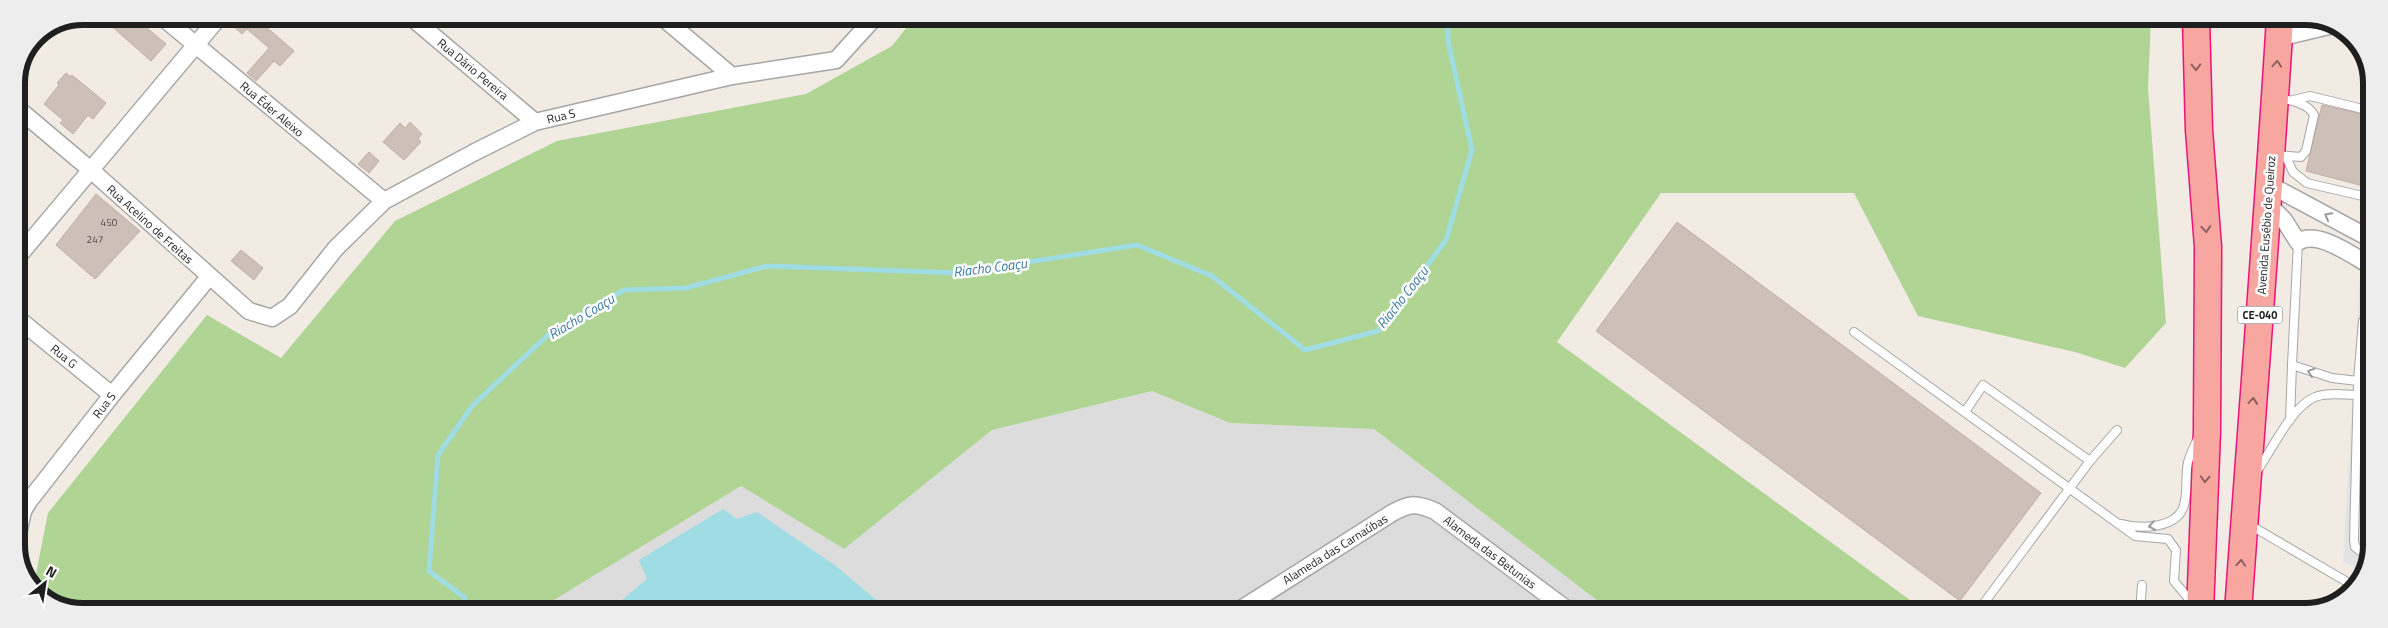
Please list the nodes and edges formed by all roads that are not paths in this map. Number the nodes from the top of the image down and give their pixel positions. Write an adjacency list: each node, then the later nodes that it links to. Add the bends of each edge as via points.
1 (172, 25): 9 (street, Rua Éder Aleixo)
2 (213, 25): 9 (street)
3 (420, 25): 14 (street, Rua Dário Pereira)
4 (671, 25): 10 (street)
5 (868, 25): 10 (street, Rua S, via 836,60)
6 (2196, 25): 34 (highway, one-way to 34, via 2199,130 2208,247)
7 (2316, 26): 8 (street)
8 (2279, 28): 11 (highway, Avenida Eusébio de Queiroz / CE-040, one-way to 8)
9 (196, 46): 16 (street); 19 (street, Rua Éder Aleixo)
10 (732, 76): 14 (street, Rua S)
11 (2283, 99): 12 (lane, via 2310,96); 15 (highway, Avenida Eusébio de Queiroz / CE-040); 15 (lane, via 2312,109 2314,115 2306,151 2301,157)
12 (2363, 109)
13 (25, 115): 16 (street, Rua Acelino de Freitas)
14 (535, 122): 19 (street, Rua S)
15 (2278, 156): 17 (highway, Avenida Eusébio de Queiroz / CE-040); 18 (lane, via 2307,183)
16 (92, 170): 22 (street); 24 (street, Rua Acelino de Freitas)
17 (2268, 193): 20 (street, one-way to 17); 21 (street); 38 (highway, Avenida Eusébio de Queiroz / CE-040, one-way to 17)
18 (2363, 196)
19 (384, 201): 25 (street, Rua S, via 336,248)
20 (2363, 235)
21 (2298, 242): 23 (street, via 2304,238 2319,239); 29 (lane)
22 (25, 249)
23 (2363, 262)
24 (209, 277): 25 (street, Rua Acelino de Freitas, via 259,315 272,318); 31 (street, Rua S)
25 (290, 306)
26 (2363, 321): 30 (lane)
27 (25, 324): 31 (street, Rua G)
28 (1854, 332): 33 (lane)
29 (2292, 365): 30 (lane, one-way to 29, via 2332,378); 35 (lane)
30 (2358, 381): 32 (lane)
31 (112, 395): 41 (street, Rua S, via 29,501)
32 (2358, 395): 35 (lane, via 2315,397); 44 (lane, via 2354,540 2355,547)
33 (1965, 412): 37 (lane, via 1983,385); 39 (lane)
34 (2208, 414): 43 (lane, one-way to 43, via 2188,462 2184,506 2178,516 2163,524 2136,528); 52 (highway, one-way to 52)
35 (2290, 420): 38 (lane)
36 (2117, 430): 37 (lane)
37 (2090, 461): 39 (lane)
38 (2246, 486): 42 (highway, Avenida Eusébio de Queiroz / CE-040)
39 (2070, 489): 43 (lane); 49 (lane)
40 (1435, 511): 47 (street, Alameda das Carnaúbas, via 1421,505 1405,506); 48 (street, Alameda das Betunias)
41 (25, 512)
42 (2244, 521): 45 (lane); 53 (highway, Avenida Eusébio de Queiroz / CE-040, one-way to 42)
43 (2115, 522): 51 (lane, via 2135,536 2168,539 2176,550 2174,581)
44 (2363, 553)
45 (2349, 583)
46 (2142, 585): 50 (lane)
47 (1251, 603)
48 (1551, 603)
49 (1984, 603)
50 (2141, 603)
51 (2192, 603)
52 (2200, 603)
53 (2239, 603)

